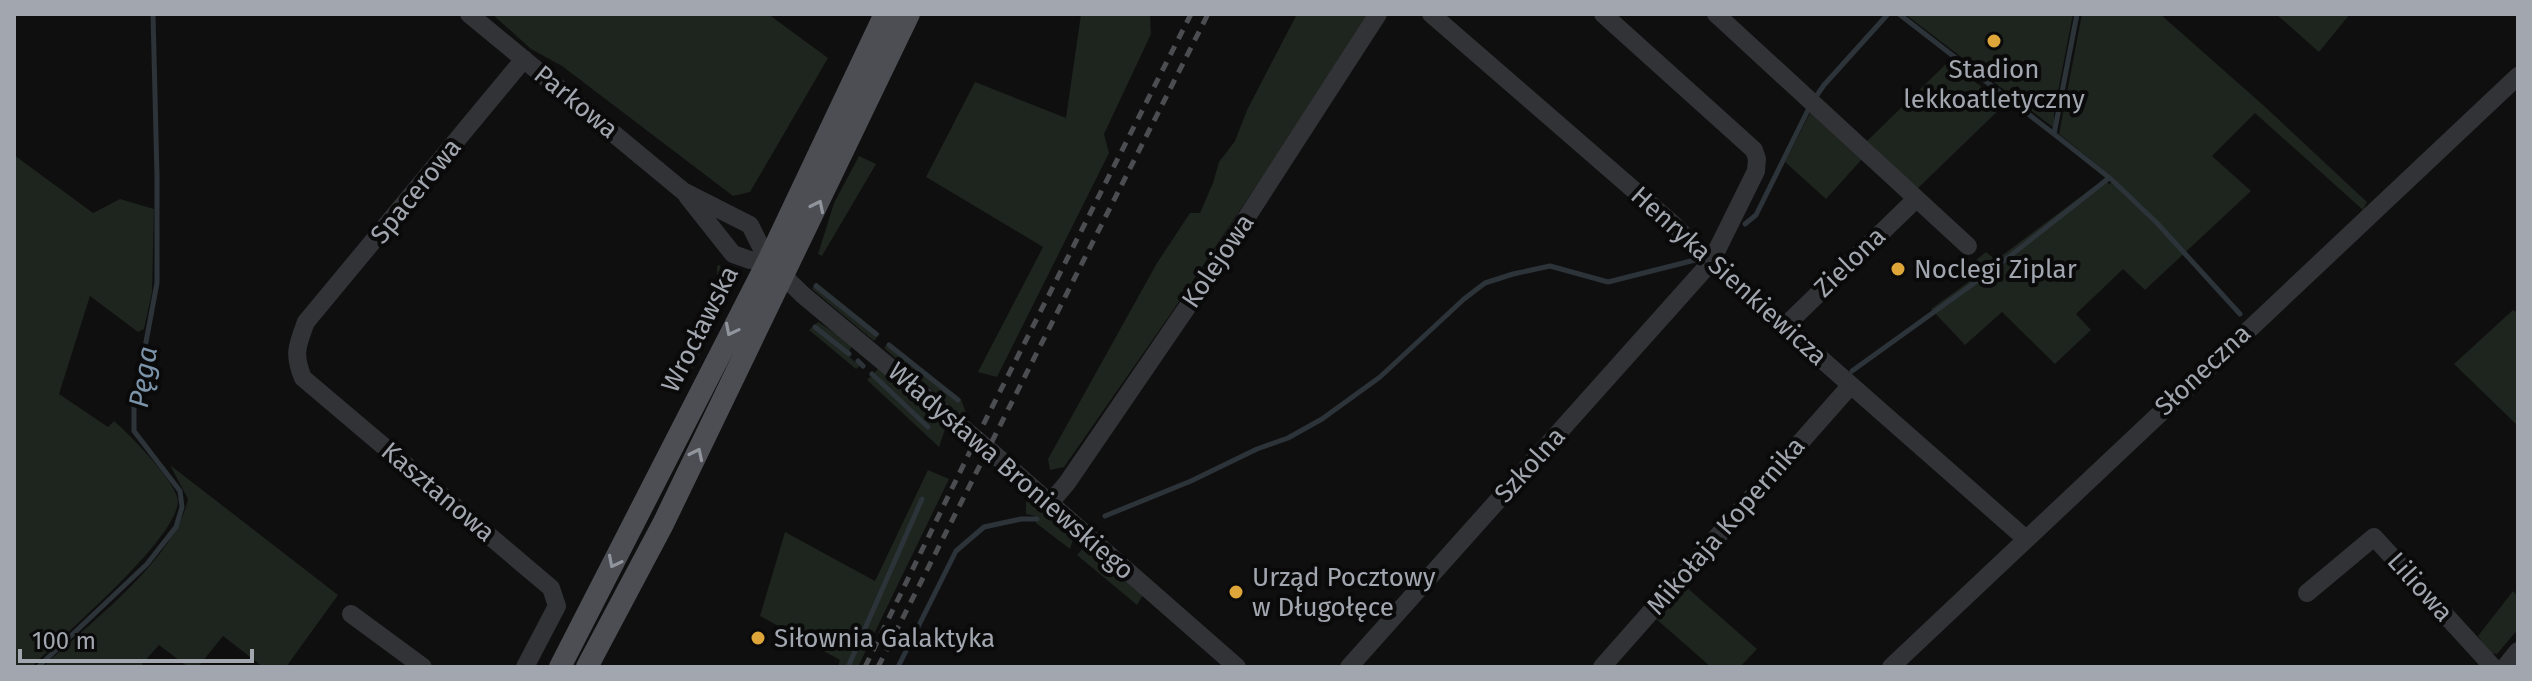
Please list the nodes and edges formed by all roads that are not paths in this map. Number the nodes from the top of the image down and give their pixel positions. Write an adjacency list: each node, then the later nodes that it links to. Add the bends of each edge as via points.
1 (469, 14): 8 (street, Parkowa)
2 (885, 14): 13 (main road, Wrocławska)
3 (909, 14): 15 (main road, Wrocławska, one-way to 3)
4 (1378, 14): 19 (street, Kolejowa, via 1214,268)
5 (1431, 14): 14 (street, Henryka Sienkiewicza)
6 (1603, 14): 14 (street, Szkolna, via 1754,150 1756,171)
7 (1716, 14): 11 (street)
8 (524, 59): 10 (street, Parkowa); 16 (street, Spacerowa)
9 (2518, 76): 20 (street, Słoneczna)
10 (683, 191): 13 (street, Parkowa, via 750,225); 13 (street, Parkowa, via 733,254)
11 (1916, 199): 12 (street); 17 (street, Zielona)
12 (1968, 246)
13 (768, 261): 15 (street, Parkowa); 26 (main road, Wrocławska, one-way to 26)
14 (1711, 262): 17 (street, Henryka Sienkiewicza); 29 (street, Szkolna)
15 (784, 276): 19 (street, Władysława Broniewskiego); 27 (main road, Wrocławska, one-way to 15)
16 (306, 322): 25 (street, Kasztanowa, via 296,360 303,378 551,588 557,606)
17 (1785, 326): 18 (street, Henryka Sienkiewicza)
18 (1851, 385): 20 (street, Henryka Sienkiewicza); 30 (street, Mikołaja Kopernika)
19 (1050, 503): 28 (street, Władysława Broniewskiego)
20 (2026, 539): 31 (street, Słoneczna)
21 (2307, 593): 32 (street, Liliowa, via 2374,537)
22 (351, 614): 24 (street)
23 (2518, 651): 33 (street)
24 (423, 667)
25 (525, 667)
26 (560, 667)
27 (587, 667)
28 (1237, 667)
29 (1349, 667)
30 (1602, 667)
31 (1891, 667)
32 (2493, 667)
33 (2505, 667)

